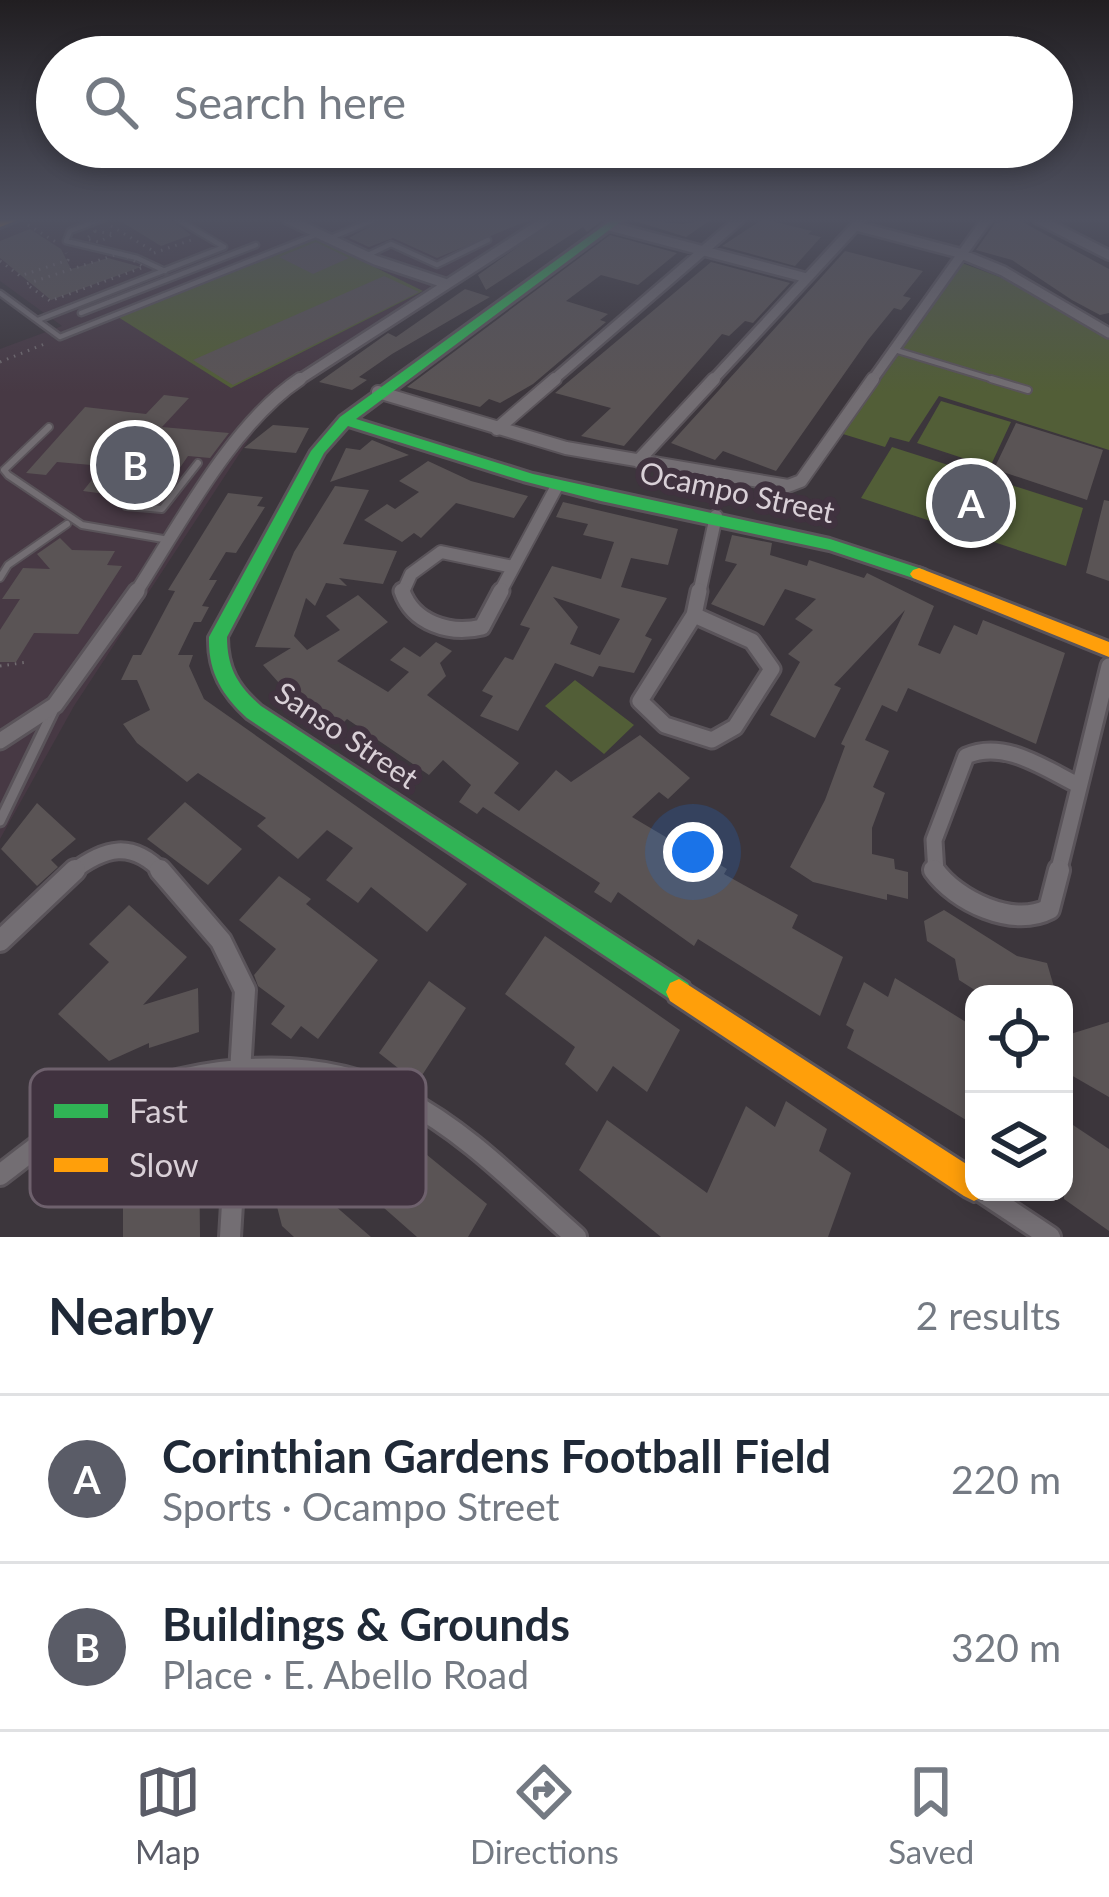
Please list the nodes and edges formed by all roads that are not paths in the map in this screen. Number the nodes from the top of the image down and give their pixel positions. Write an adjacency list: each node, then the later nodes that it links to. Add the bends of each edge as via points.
1 (150, 277): 15 (lane)
2 (175, 277): 14 (lane)
3 (218, 277): 15 (lane, via 60,338)
4 (426, 277): 12 (street)
5 (458, 277): 12 (street)
6 (538, 277): 19 (street, Sanso Street)
7 (673, 277): 22 (street)
8 (802, 277): 11 (street)
9 (942, 277): 17 (street)
10 (1013, 277): 16 (street)
11 (807, 278): 23 (street)
12 (447, 284): 27 (street, via 272,398)
13 (0, 293): 15 (lane)
14 (80, 314)
15 (36, 321)
16 (1109, 333)
17 (892, 349): 18 (lane); 23 (street, via 800,481 788,486)
18 (1028, 390)
19 (378, 392): 20 (street, Sanso Street); 22 (street)
20 (345, 420): 25 (street, Ocampo Street); 48 (street, Sanso Street, via 318,451 218,637 214,665 226,688)
21 (49, 427): 30 (lane, via 4,470)
22 (497, 429): 23 (street)
23 (638, 461)
24 (198, 463): 26 (lane)
25 (557, 486): 29 (street, Ocampo Street); 34 (street)
26 (173, 496): 27 (lane); 28 (lane, via 157,511)
27 (196, 499): 31 (street)
28 (126, 506)
29 (716, 516): 36 (street); 37 (street, Ocampo Street, via 874,556)
30 (69, 524): 31 (lane); 33 (lane)
31 (170, 540): 39 (street)
32 (0, 557): 33 (lane)
33 (8, 565): 35 (lane)
34 (513, 567): 34 (street, via 487,622 473,630 440,628 401,593 410,574 441,552)
35 (0, 578)
36 (694, 615): 36 (street, via 640,700 655,720 713,743 728,737 772,669 759,645)
37 (1109, 650)
38 (1109, 666): 41 (street)
39 (56, 706): 40 (street); 42 (lane)
40 (0, 741)
41 (1078, 785): 41 (street, via 1041,917 1013,918 934,872 931,851 974,750 998,750)
42 (0, 821)
43 (0, 941): 44 (street, via 98,853 140,851 236,960 245,990)
44 (241, 1069)
45 (426, 1117): 50 (street)
46 (30, 1154): 47 (street)
47 (0, 1175)
48 (965, 1180)
49 (996, 1201): 51 (street)
50 (576, 1237)
51 (1051, 1237)

